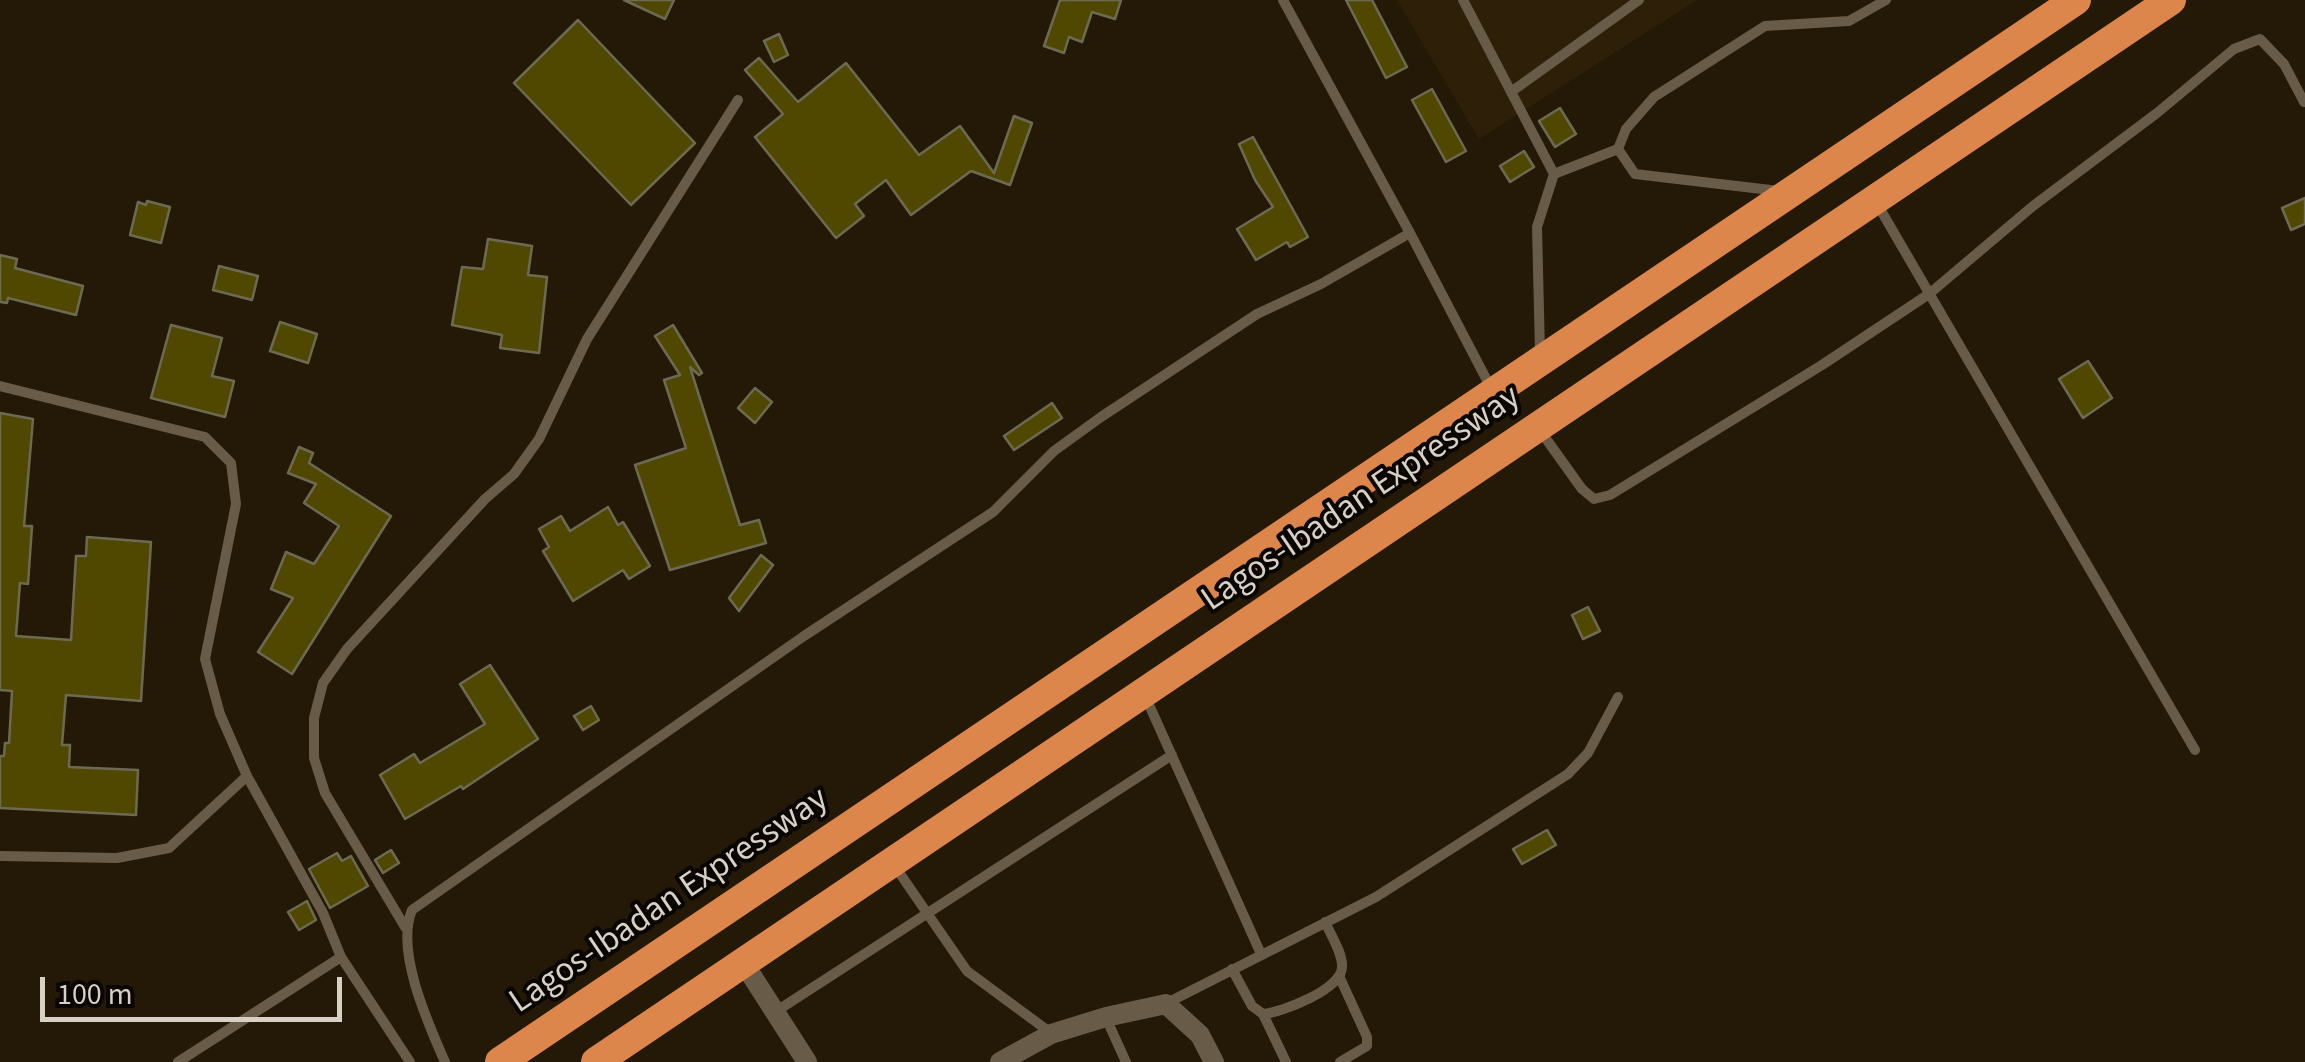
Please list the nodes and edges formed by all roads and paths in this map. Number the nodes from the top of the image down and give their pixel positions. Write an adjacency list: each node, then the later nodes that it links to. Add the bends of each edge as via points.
1 (1283, 0): 14 (lane)
2 (1463, 0): 7 (lane)
3 (1639, 0): 7 (lane)
4 (1886, 0): 10 (lane, via 1849,21 1765,26 1654,97)
5 (2076, 0): 12 (highway, Lagos-Ibadan Expressway)
6 (2172, 0): 13 (highway, Lagos-Ibadan Expressway)
7 (1511, 92): 11 (lane)
8 (738, 100): 29 (lane, via 588,339 539,440 346,649 323,683 314,758 325,793)
9 (2305, 102): 15 (lane, via 2260,39 2234,49)
10 (1618, 149): 11 (lane); 12 (lane, via 1635,174)
11 (1554, 174): 16 (lane, via 1537,227)
12 (1789, 192): 16 (highway, Lagos-Ibadan Expressway)
13 (1875, 200): 15 (lane); 19 (highway, Lagos-Ibadan Expressway)
14 (1410, 233): 18 (lane); 29 (lane, via 1256,314 1101,417 1054,451 994,512 428,897)
15 (1929, 294): 19 (lane, via 1610,495 1594,499 1582,489); 22 (lane)
16 (1540, 359): 18 (highway, Lagos-Ibadan Expressway)
17 (0, 386): 24 (lane, via 205,437 232,463 236,504 205,658)
18 (1492, 391): 44 (highway, Lagos-Ibadan Expressway)
19 (1537, 427): 20 (highway, Lagos-Ibadan Expressway)
20 (1144, 692): 23 (lane); 26 (highway, Lagos-Ibadan Expressway)
21 (1618, 698): 28 (lane, via 1588,753 1568,774 1376,897)
22 (2195, 750)
23 (1172, 755): 27 (lane); 30 (lane)
24 (247, 776): 25 (lane, via 169,848 117,858); 31 (lane)
25 (0, 856)
26 (891, 862): 27 (lane); 32 (highway, Lagos-Ibadan Expressway)
27 (926, 914): 36 (lane); 39 (lane, via 966,970)
28 (1325, 922): 30 (lane); 34 (lane, via 1343,964)
29 (405, 927): 43 (lane, via 411,966)
30 (1261, 954): 33 (lane)
31 (342, 957): 41 (lane); 42 (lane)
32 (743, 962): 36 (street); 40 (highway, Lagos-Ibadan Expressway)
33 (1232, 970): 35 (lane); 37 (lane)
34 (1340, 978): 37 (lane); 50 (lane, via 1367,1037 1367,1046)
35 (1166, 1004): 38 (street); 48 (street, via 1200,1035)
36 (775, 1012): 45 (street)
37 (1263, 1014): 49 (lane)
38 (1106, 1017): 39 (street); 47 (lane)
39 (1052, 1034): 46 (street)
40 (614, 1058)
41 (178, 1062)
42 (410, 1062)
43 (446, 1062)
44 (500, 1062)
45 (807, 1062)
46 (1000, 1062)
47 (1126, 1062)
48 (1214, 1062)
49 (1286, 1062)
50 (1340, 1062)

